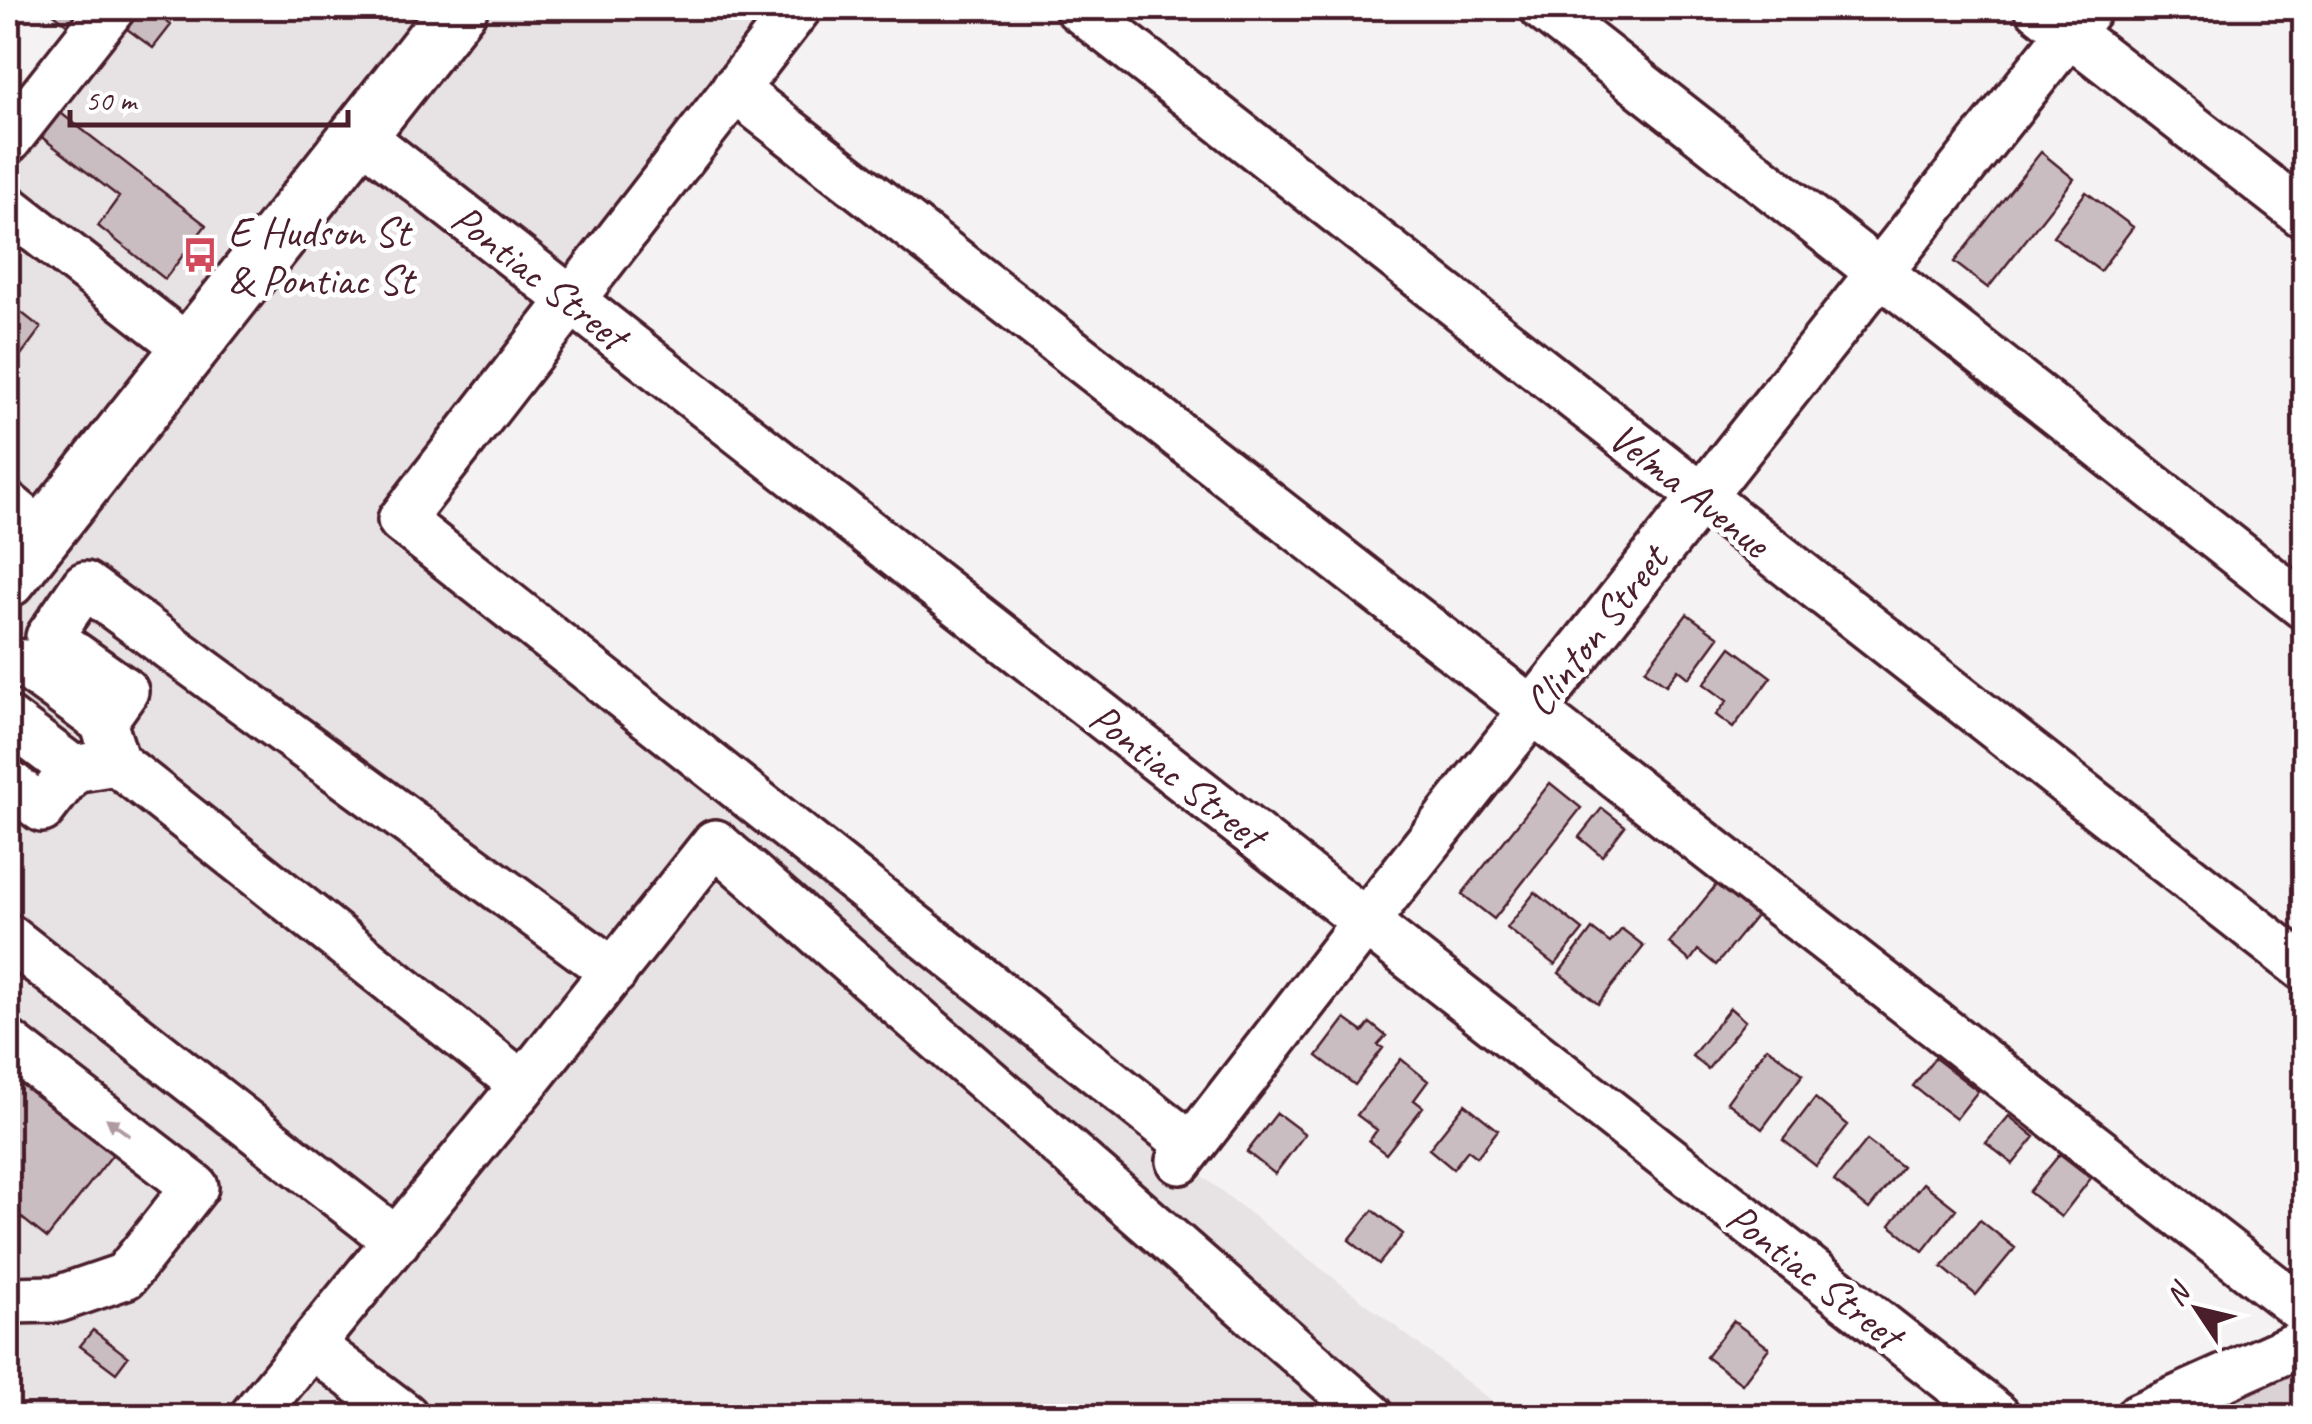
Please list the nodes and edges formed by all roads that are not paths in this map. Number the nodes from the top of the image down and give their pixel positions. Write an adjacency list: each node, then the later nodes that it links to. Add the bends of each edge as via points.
1 (112, 8): 9 (street)
2 (459, 8): 8 (main road)
3 (798, 8): 7 (street)
4 (1078, 8): 15 (street, Velma Avenue)
5 (1543, 8): 12 (street)
6 (2066, 16): 11 (street); 12 (street, Clinton Street)
7 (734, 89): 13 (street); 20 (street)
8 (358, 134): 13 (street, Pontiac Street); 14 (main road)
9 (8, 140)
10 (8, 208): 14 (street)
11 (2304, 215)
12 (1880, 271): 15 (street, Clinton Street); 18 (street)
13 (570, 300): 24 (street, Pontiac Street); 24 (street, Clinton Street, via 401,520 1186,1154)
14 (189, 349): 16 (main road)
15 (1700, 497): 20 (street, Clinton Street); 26 (street, Velma Avenue)
16 (25, 519): 17 (main road)
17 (8, 579)
18 (2304, 606)
19 (8, 668): 22 (street, via 22,663)
20 (1533, 709): 24 (street, Clinton Street); 32 (street)
21 (8, 720): 22 (street)
22 (97, 751): 23 (street, via 42,809); 27 (street, via 125,692 49,637 85,586); 29 (street)
23 (8, 782)
24 (1365, 922): 38 (street, Pontiac Street)
25 (8, 937): 30 (street)
26 (2304, 968)
27 (614, 972): 29 (street); 37 (street, via 714,843)
28 (8, 1043): 31 (street, one-way to 28, via 58,1299 125,1276 196,1186)
29 (523, 1085): 30 (street)
30 (397, 1241): 34 (street)
31 (8, 1300)
32 (2304, 1312)
33 (2304, 1342): 39 (street)
34 (311, 1346): 35 (street); 36 (street)
35 (253, 1416)
36 (404, 1416)
37 (1371, 1416)
38 (1997, 1416)
39 (2140, 1416)

